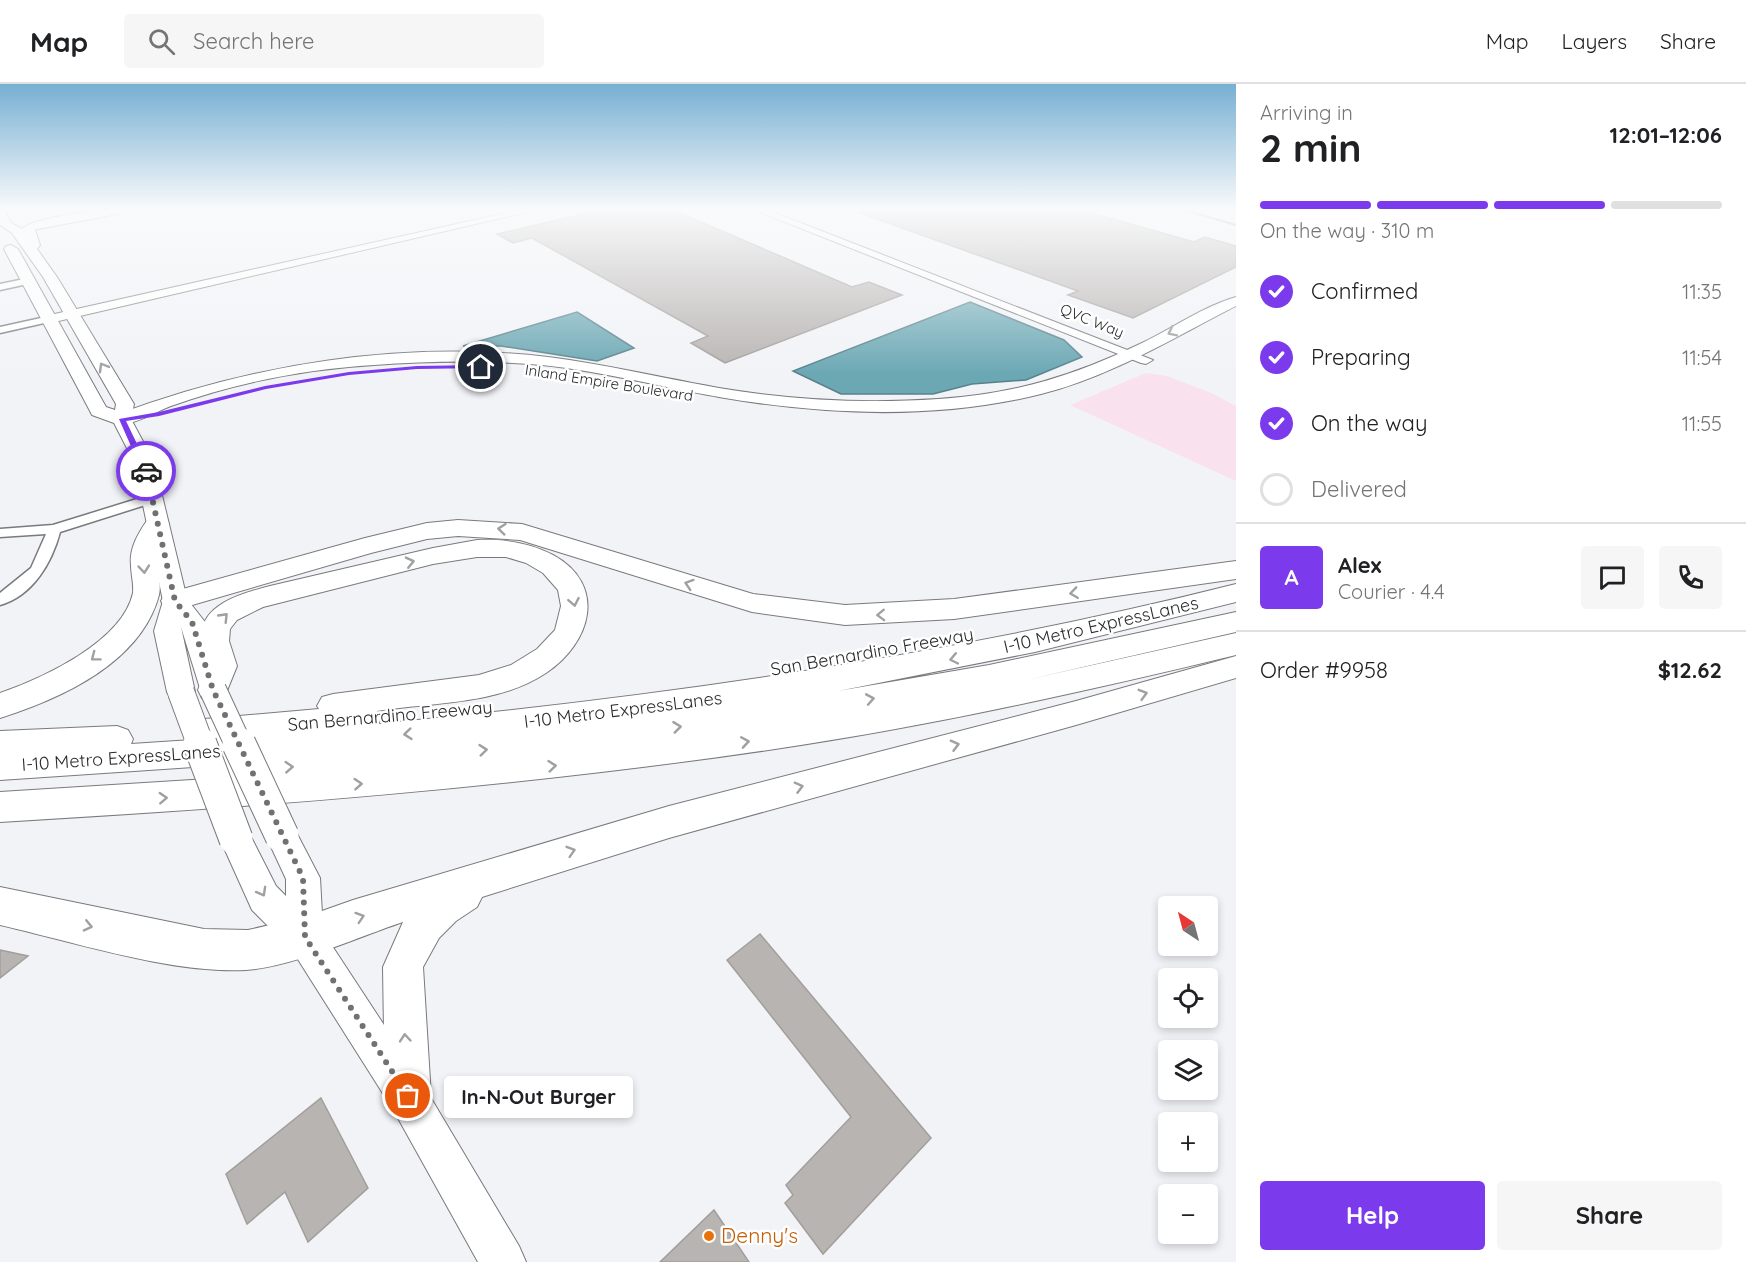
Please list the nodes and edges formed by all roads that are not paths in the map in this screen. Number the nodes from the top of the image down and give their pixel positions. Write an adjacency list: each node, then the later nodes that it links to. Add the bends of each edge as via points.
1 (25, 264): 5 (main road)
2 (34, 264): 8 (main road, via 50,277)
3 (293, 264): 8 (street)
4 (898, 264): 12 (street, QVC Way)
5 (29, 281): 6 (street); 10 (main road)
6 (0, 287)
7 (1236, 301): 12 (main road, Inland Empire Boulevard, one-way to 12)
8 (72, 314): 10 (street); 14 (main road, one-way to 8, via 125,404)
9 (1236, 314): 13 (main road, Inland Empire Boulevard)
10 (50, 319): 11 (street); 14 (main road, via 99,411)
11 (0, 330)
12 (1130, 354): 13 (street, QVC Way); 14 (main road, Inland Empire Boulevard, via 1071,381 1011,396 892,406 764,399 517,358 374,361 262,378 156,405)
13 (1146, 360): 14 (main road, Inland Empire Boulevard, via 1074,392 1007,407 948,414 819,414 727,403 533,370 438,367 304,380)
14 (122, 419): 15 (main road, via 144,462)
15 (155, 511): 16 (street); 21 (main road); 26 (highway, one-way to 26, via 143,555 146,593 127,628 101,654 73,673)
16 (54, 529): 17 (street); 20 (street, via 41,567)
17 (0, 533)
18 (1236, 571): 21 (highway, one-way to 21, via 954,609 845,615 752,603 522,532 458,528 365,546); 27 (highway, San Bernardino Freeway, via 1062,616 762,672 509,705)
19 (1236, 593): 29 (highway, I-10 Metro ExpressLanes, one-way to 29, via 932,664 741,695 531,722 283,747)
20 (0, 600)
21 (175, 601): 25 (main road, via 192,622); 34 (main road, one-way to 34, bridge, via 167,631 181,692 236,839 264,898)
22 (1236, 622): 30 (highway, I-10 Metro ExpressLanes, one-way to 22, via 89,783 403,758 707,723 957,683)
23 (1236, 644): 31 (highway, one-way to 23, via 443,777 727,745 1003,697)
24 (1236, 667): 32 (highway, one-way to 24)
25 (213, 690): 27 (highway, one-way to 27, via 222,666 215,641 216,627 232,609 272,594 460,551 499,548 546,562 566,579 575,601 573,623 558,648 531,669 506,679); 34 (main road, bridge, via 303,878)
26 (0, 706)
27 (168, 735): 28 (highway, San Bernardino Freeway)
28 (0, 744)
29 (0, 765)
30 (0, 786)
31 (0, 807)
32 (515, 868): 34 (highway, one-way to 32); 35 (highway, one-way to 32, via 403,973 409,947 441,908)
33 (0, 906): 34 (highway, one-way to 34, via 204,949 248,950)
34 (305, 937): 35 (main road)
35 (408, 1096): 36 (main road)
36 (497, 1259)

